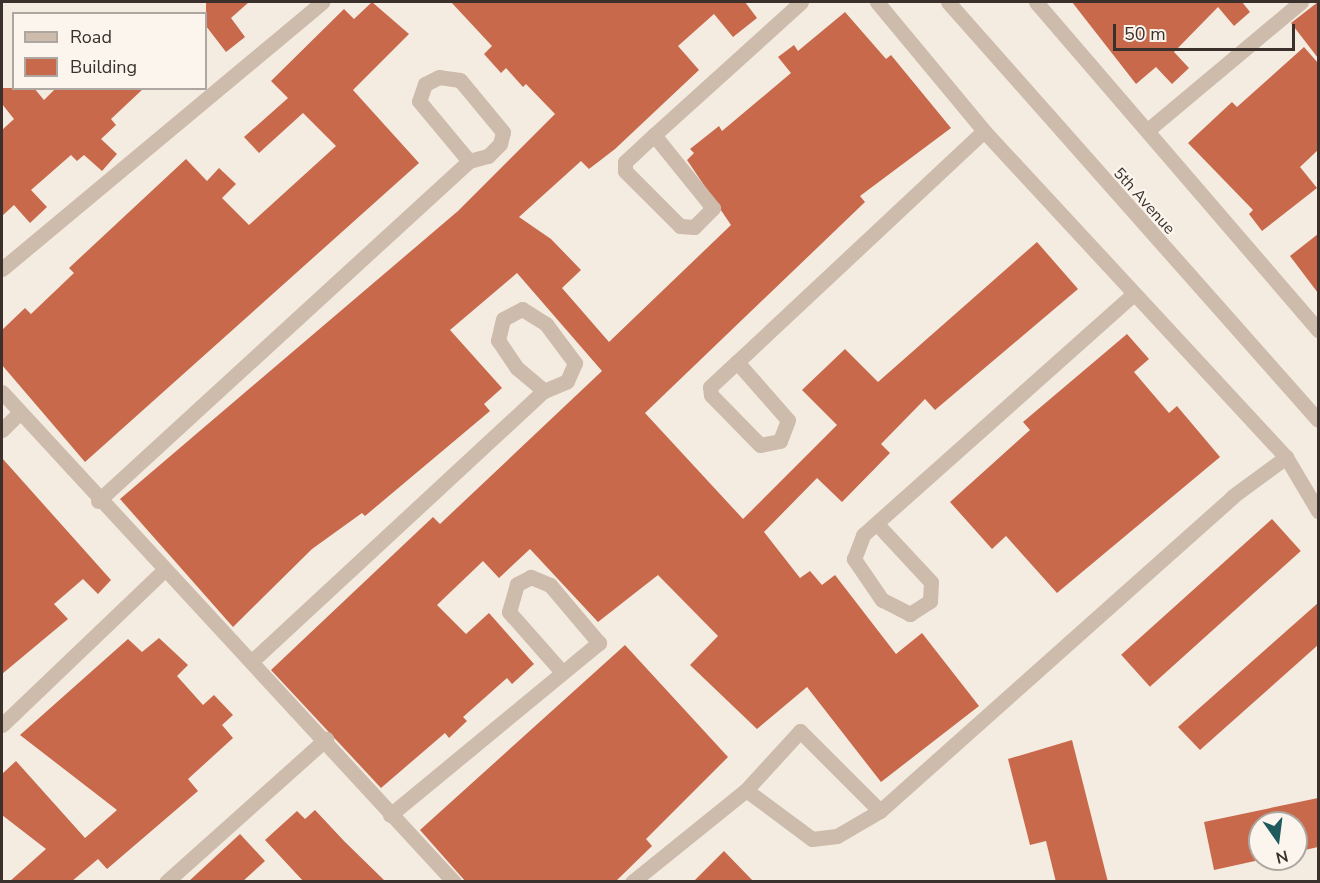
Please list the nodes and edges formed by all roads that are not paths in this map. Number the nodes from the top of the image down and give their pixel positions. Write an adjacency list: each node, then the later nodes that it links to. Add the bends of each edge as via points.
1 (322, 2): 11 (street)
2 (801, 2): 9 (street)
3 (877, 2): 8 (street)
4 (948, 2): 18 (street, 5th Avenue)
5 (1036, 2): 7 (street)
6 (1301, 2): 7 (street)
7 (1149, 129): 13 (street)
8 (984, 131): 12 (street); 14 (street)
9 (654, 135): 9 (street, via 625,162 625,171 680,225 694,227 713,208)
10 (469, 161): 10 (street, via 419,101 425,84 439,77 460,80 503,132 488,156); 21 (street)
11 (2, 269)
12 (1132, 295): 20 (street); 23 (street)
13 (1318, 330)
14 (737, 362): 14 (street, via 710,387 711,395 760,445 780,441 788,420)
15 (2, 392): 17 (street)
16 (544, 392): 16 (street, via 517,368 498,340 503,319 522,309 546,324 575,363 567,381); 25 (street)
17 (20, 412): 19 (street); 21 (street)
18 (1318, 420)
19 (2, 430)
20 (1286, 457): 22 (street); 30 (street, via 1233,496)
21 (98, 501): 24 (street)
22 (1318, 511)
23 (877, 524): 23 (street, via 863,535 854,559 882,600 910,614 930,601 931,582)
24 (163, 571): 25 (street); 27 (street)
25 (252, 661): 28 (street)
26 (562, 672): 26 (street, via 599,643 550,585 531,577 517,584 509,612); 31 (street)
27 (2, 725)
28 (327, 739): 31 (street); 32 (street)
29 (747, 790): 30 (street, via 812,839 837,836); 30 (street, via 800,731); 34 (street)
30 (880, 811)
31 (390, 815): 33 (street)
32 (166, 882)
33 (454, 882)
34 (632, 882)

